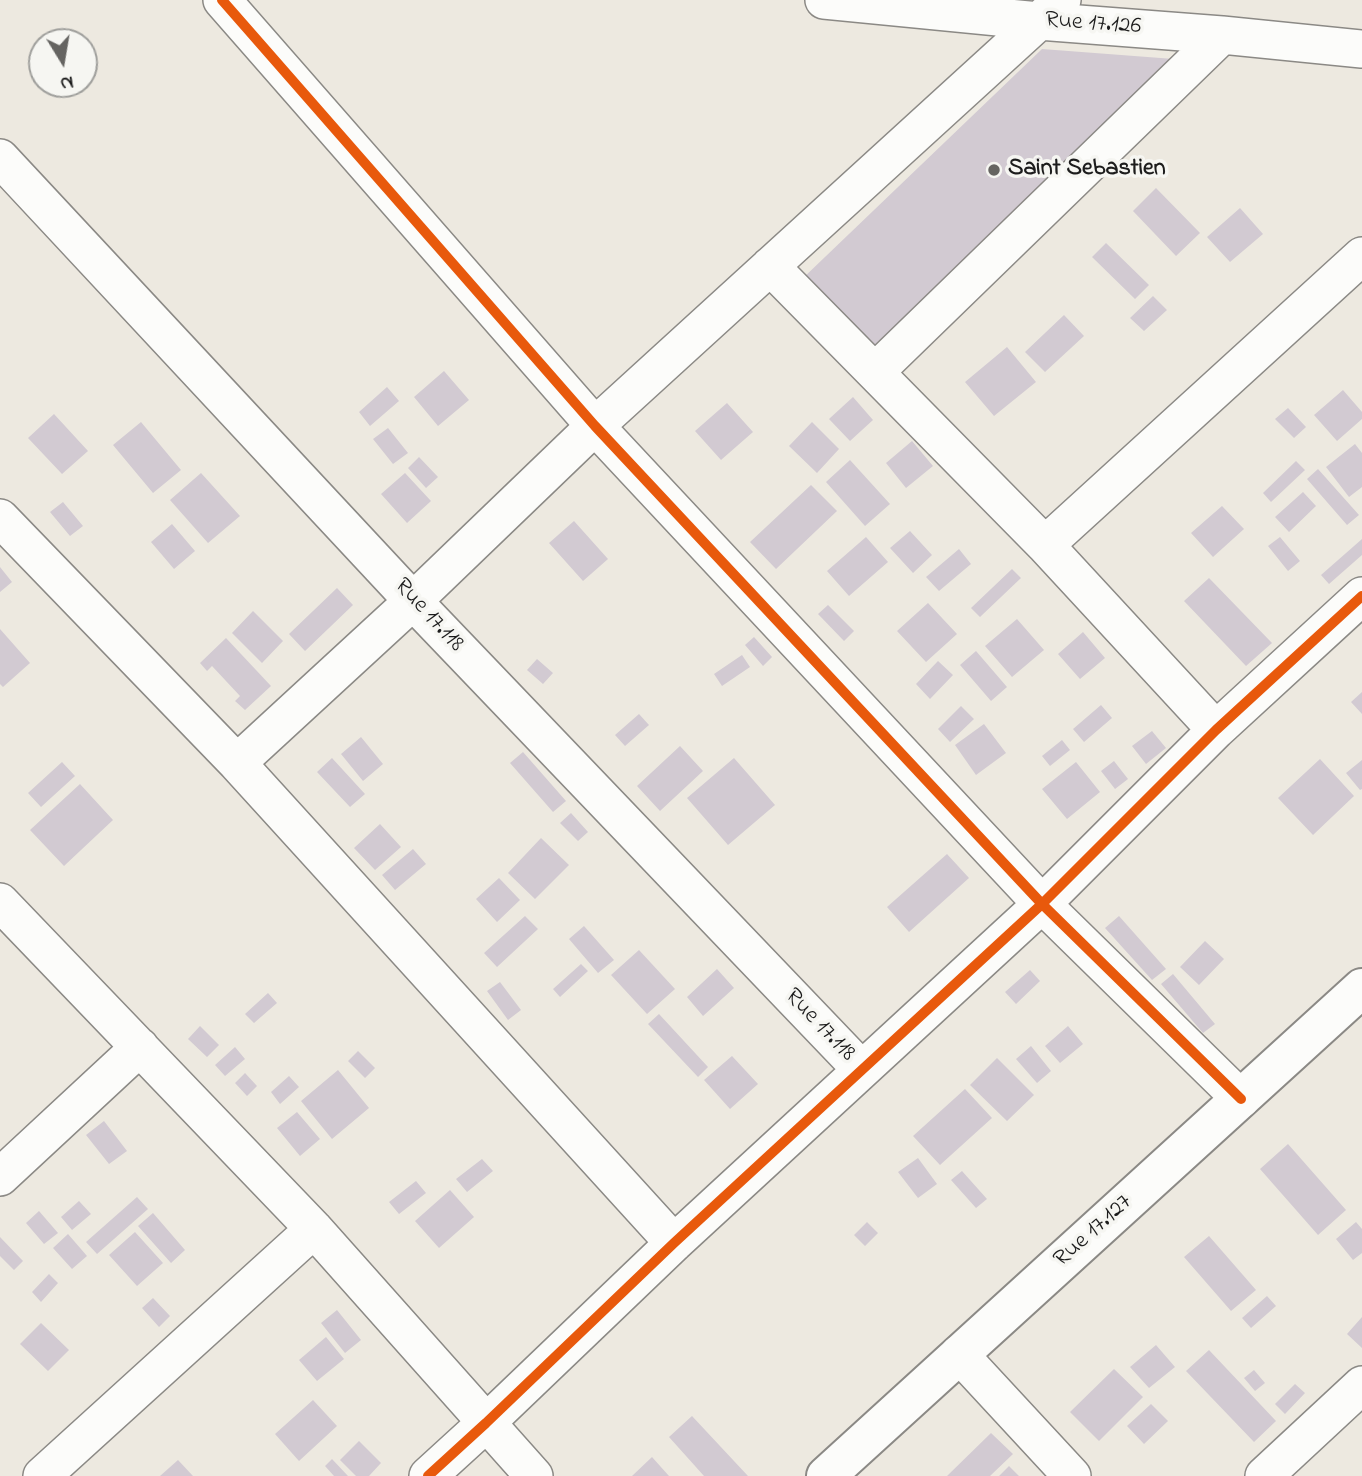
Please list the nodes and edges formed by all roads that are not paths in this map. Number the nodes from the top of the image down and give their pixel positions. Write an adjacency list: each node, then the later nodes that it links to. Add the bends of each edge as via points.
1 (222, 0): 10 (street)
2 (824, 0): 3 (street, Rue 17.126)
3 (1050, 11): 4 (street, Rue 17.126); 8 (street)
4 (1222, 35): 5 (street, Rue 17.126); 9 (street)
5 (1362, 49)
6 (0, 158): 14 (street, Rue 17.118)
7 (1362, 256): 12 (street)
8 (771, 267): 9 (street); 10 (street)
9 (875, 372): 12 (street)
10 (595, 426): 14 (street); 18 (street)
11 (0, 518): 16 (street)
12 (1045, 545): 15 (street)
13 (1362, 596): 15 (street)
14 (413, 601): 16 (street); 21 (street, Rue 17.118)
15 (1216, 730): 18 (street)
16 (237, 763): 25 (street)
17 (0, 902): 20 (street)
18 (1042, 904): 21 (street); 22 (street)
19 (1362, 988): 22 (street, Rue 17.127)
20 (140, 1047): 23 (street); 24 (street)
21 (861, 1069): 25 (street)
22 (1241, 1099): 26 (street, Rue 17.127)
23 (0, 1177)
24 (314, 1229): 28 (street); 29 (street)
25 (674, 1243): 28 (street)
26 (959, 1354): 32 (street, Rue 17.127); 33 (street)
27 (1355, 1405): 34 (street)
28 (486, 1423): 30 (street); 31 (street)
29 (41, 1476)
30 (428, 1476)
31 (534, 1476)
32 (826, 1476)
33 (1072, 1476)
34 (1264, 1476)

